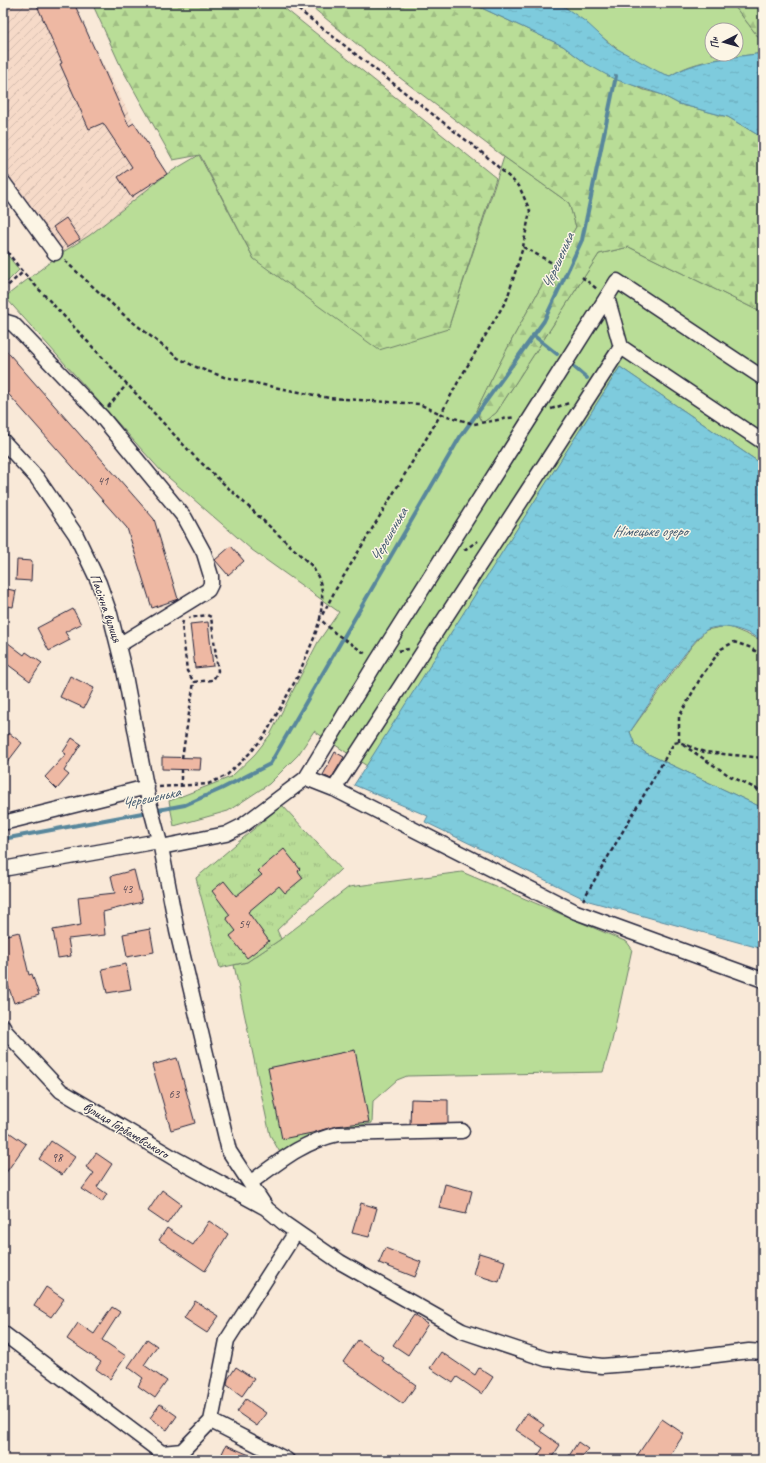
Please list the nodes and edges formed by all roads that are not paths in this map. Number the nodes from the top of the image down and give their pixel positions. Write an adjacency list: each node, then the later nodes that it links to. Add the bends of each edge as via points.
1 (3, 182): 2 (street)
2 (55, 253)
3 (607, 297): 5 (street); 6 (street, via 617,281); 10 (street)
4 (3, 321): 9 (street, via 18,329 101,416 185,518 204,553 212,576 208,590)
5 (621, 347): 8 (street); 12 (street)
6 (763, 378)
7 (3, 441): 9 (street, Пасічна вулиця, via 37,478 76,535 99,583)
8 (763, 442)
9 (119, 646): 11 (street, Пасічна вулиця)
10 (306, 778): 12 (street); 14 (street, via 242,826 226,834)
11 (147, 787): 13 (street); 14 (street, Пасічна вулиця)
12 (334, 790): 16 (street, via 576,912)
13 (3, 823)
14 (160, 844): 15 (street); 19 (street, Пасічна вулиця, via 176,931 229,1151)
15 (3, 869)
16 (763, 980)
17 (3, 1026): 20 (street, вулиця Горбачевського, via 61,1091 172,1157)
18 (462, 1130): 19 (street, via 338,1134 311,1142 291,1153)
19 (250, 1183): 20 (street, Пасічна вулиця)
20 (267, 1209): 21 (street)
21 (296, 1232): 23 (street, via 340,1262 462,1331 546,1359 602,1366 667,1362 749,1351); 24 (street, via 227,1340)
22 (3, 1332): 24 (street, via 162,1453 182,1452)
23 (763, 1352)
24 (211, 1421): 25 (street)
25 (287, 1460)

